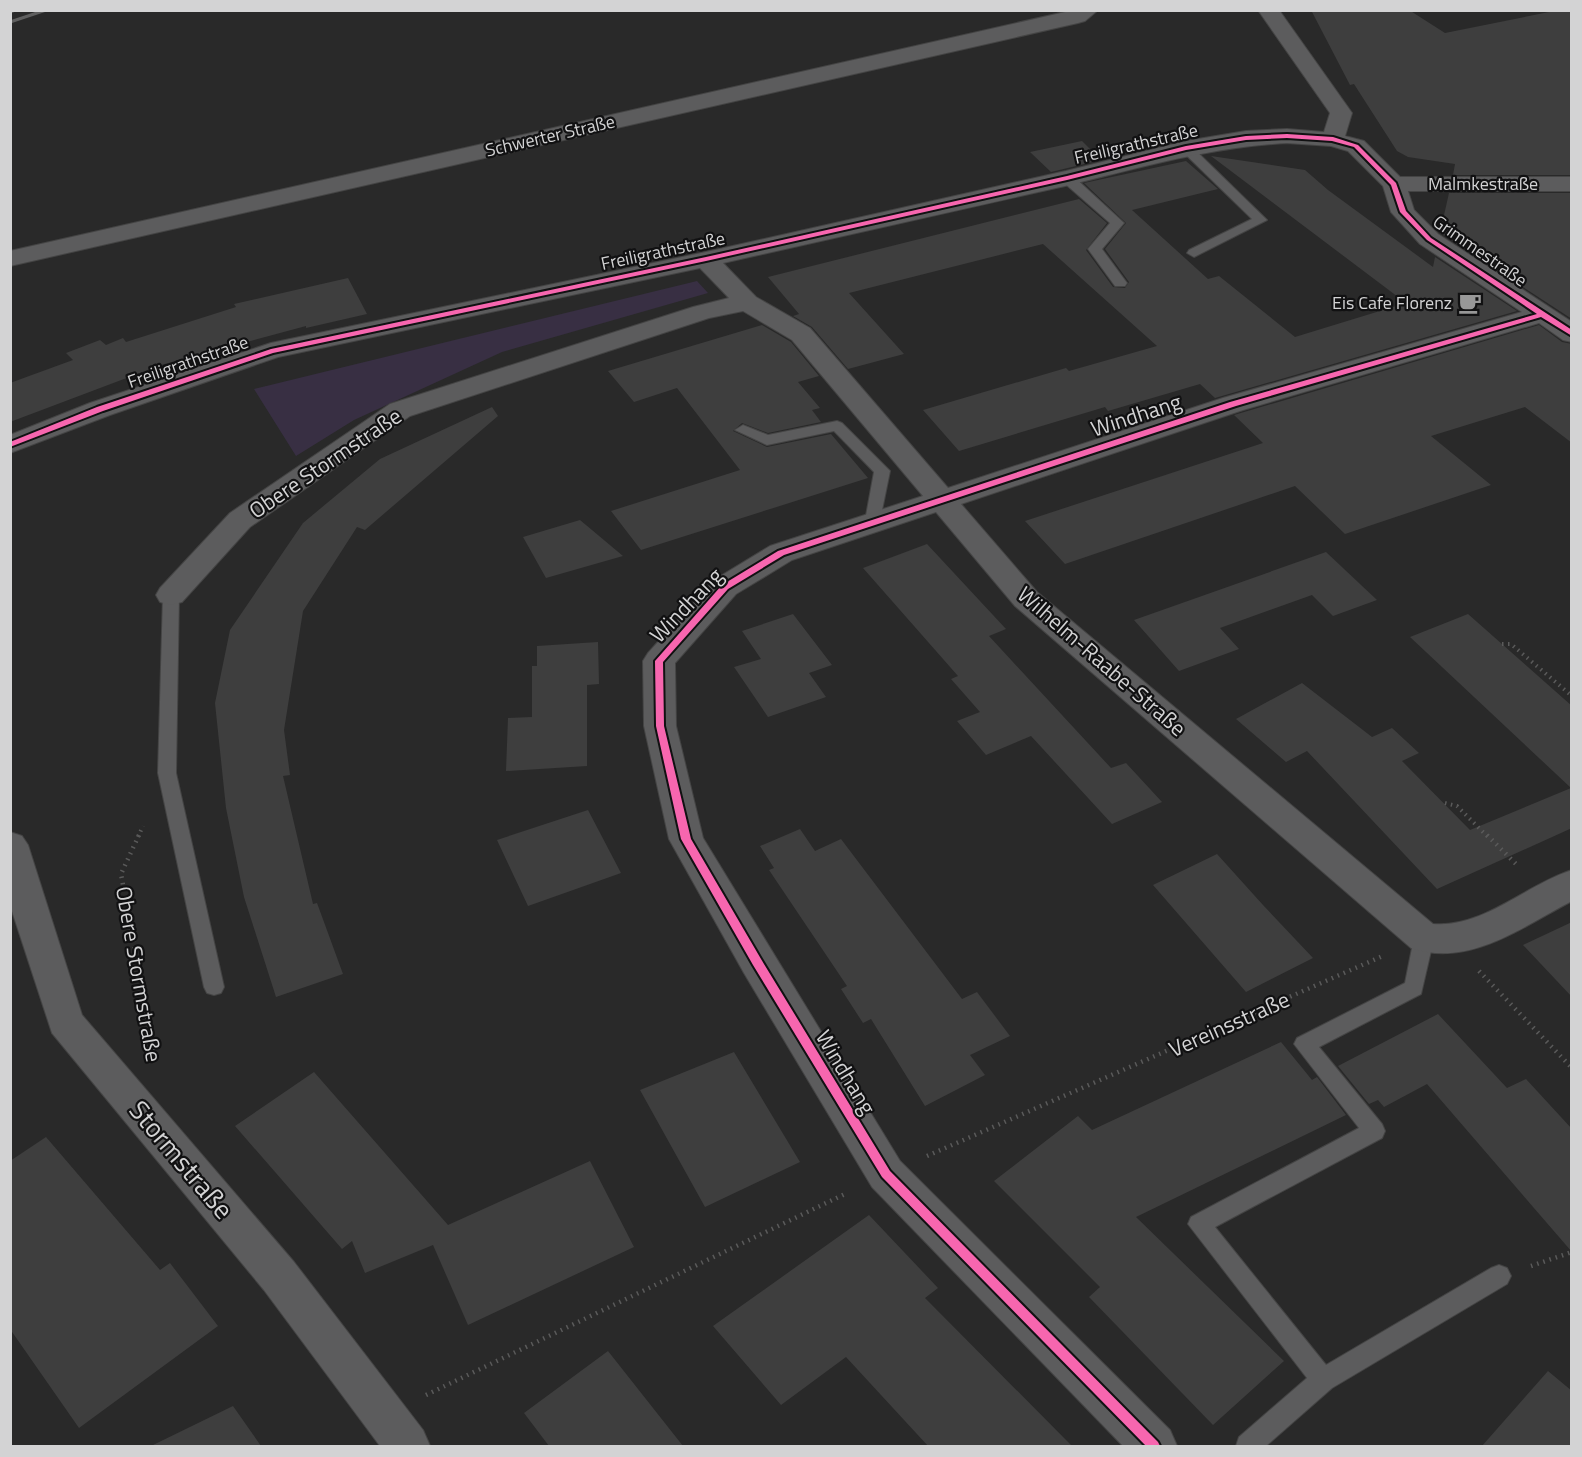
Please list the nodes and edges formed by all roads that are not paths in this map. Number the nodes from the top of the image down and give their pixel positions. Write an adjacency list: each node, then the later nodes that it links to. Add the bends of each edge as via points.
1 (1088, 10): 9 (street, Schwerter Straße, via 1078,17)
2 (1268, 10): 3 (street, via 1341,113)
3 (1333, 140): 4 (street, Freiligrathstraße, via 1246,138); 6 (street, Grimmestraße, via 1356,147)
4 (1186, 148): 5 (street, Freiligrathstraße); 8 (lane, via 1260,220)
5 (1067, 178): 10 (street, Freiligrathstraße); 11 (lane, via 1117,223 1095,249)
6 (1394, 184): 7 (street, Malmkestraße); 13 (street, Grimmestraße, via 1403,212 1429,239)
7 (1572, 184)
8 (1194, 253)
9 (10, 259)
10 (706, 259): 12 (street, Wilhelm-Raabe-Straße); 16 (street, Freiligrathstraße, via 271,351 100,409)
11 (1120, 283)
12 (747, 302): 17 (street, Wilhelm-Raabe-Straße, via 801,334); 19 (street, Obere Stormstraße, via 702,312 400,410 240,520)
13 (1543, 314): 14 (street, Grimmestraße); 17 (street, Windhang, via 1233,404)
14 (1572, 334)
15 (743, 430): 18 (lane, via 767,440 837,426 882,471)
16 (10, 445)
17 (943, 498): 18 (street, Windhang); 22 (street, Wilhelm-Raabe-Straße, via 1026,599)
18 (873, 521): 27 (street, Windhang, via 781,553 725,587 659,661 660,726 686,839 886,1174)
19 (171, 595): 23 (lane, Obere Stormstraße, via 167,773)
20 (10, 845): 26 (street, Stormstraße, via 65,1022 279,1276)
21 (1560, 890): 22 (street, via 1477,934)
22 (1436, 939): 25 (lane, via 1414,988 1304,1044 1374,1131 1199,1224)
23 (213, 987)
24 (1499, 1276): 25 (lane)
25 (1323, 1380): 28 (lane)
26 (396, 1431)
27 (1154, 1446)
28 (1248, 1446)

